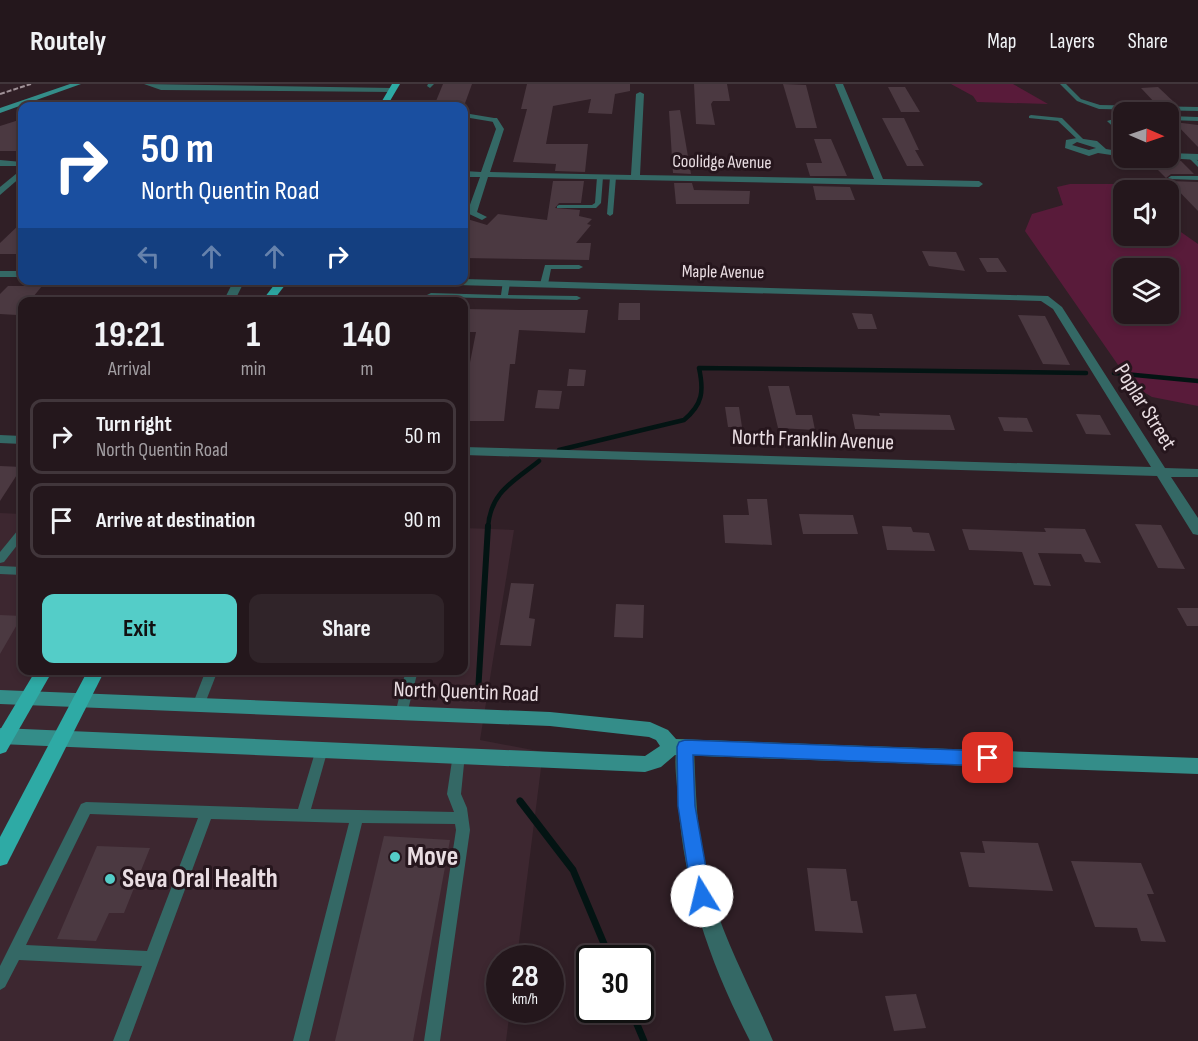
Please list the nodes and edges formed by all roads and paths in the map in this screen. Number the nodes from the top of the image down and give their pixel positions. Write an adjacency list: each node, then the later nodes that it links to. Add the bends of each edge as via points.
1 (77, 84): 7 (main road)
2 (148, 84): 4 (street, via 162,88)
3 (1063, 84): 10 (lane, via 1084,103)
4 (394, 87): 8 (main road)
5 (841, 88): 35 (street)
6 (640, 94): 32 (street)
7 (26, 102)
8 (385, 102)
9 (18, 105): 13 (main road)
10 (1113, 109)
11 (1198, 109): 12 (lane)
12 (1179, 110)
13 (0, 111)
14 (468, 116): 18 (lane)
15 (1031, 117): 19 (lane, via 1060,119)
16 (1179, 118): 17 (lane)
17 (1198, 119)
18 (494, 120): 28 (street, via 500,129)
19 (1081, 140): 20 (street, via 1098,145); 20 (street, via 1069,142 1068,146 1083,153)
20 (1101, 151): 21 (street)
21 (1113, 153)
22 (1179, 156): 23 (street)
23 (1194, 157): 26 (lane)
24 (0, 163): 25 (street)
25 (18, 164)
26 (1198, 165)
27 (468, 174): 28 (street, Coolidge Avenue)
28 (486, 174): 30 (street, Coolidge Avenue); 40 (street, via 472,213)
29 (18, 176): 37 (street)
30 (600, 177): 31 (street, Coolidge Avenue); 38 (lane, via 598,203 594,207)
31 (613, 177): 32 (street, Coolidge Avenue); 39 (lane)
32 (635, 178): 35 (street, Coolidge Avenue)
33 (1171, 178): 34 (lane)
34 (1198, 178)
35 (879, 181): 36 (street, Coolidge Avenue)
36 (979, 184)
37 (0, 192)
38 (559, 207)
39 (610, 214)
40 (482, 217)
41 (579, 267): 46 (lane, via 548,267)
42 (0, 274): 43 (street)
43 (18, 274)
44 (468, 282): 45 (street, Maple Avenue)
45 (506, 283): 46 (street, Maple Avenue); 50 (lane)
46 (544, 284): 52 (street, Maple Avenue, via 1026,295 1044,298)
47 (281, 285): 49 (main road)
48 (431, 295): 50 (lane)
49 (270, 297)
50 (504, 297): 51 (lane)
51 (577, 298)
52 (1057, 307): 56 (street, Poplar Street)
53 (0, 439): 54 (street)
54 (18, 440)
55 (468, 451): 56 (street, North Franklin Avenue)
56 (1161, 471): 57 (street, North Franklin Avenue); 58 (street, Poplar Street)
57 (1198, 473)
58 (1198, 530)
59 (18, 538): 60 (lane)
60 (0, 559)
61 (0, 570): 62 (lane)
62 (18, 571)
63 (42, 675): 68 (main road)
64 (94, 675): 69 (main road)
65 (210, 675): 70 (lane)
66 (411, 675): 71 (lane)
67 (0, 697): 68 (main road, North Quentin Road)
68 (29, 698): 69 (main road, North Quentin Road); 72 (main road)
69 (82, 700): 70 (main road, North Quentin Road); 73 (main road)
70 (198, 706): 71 (main road, North Quentin Road)
71 (401, 714): 74 (main road, North Quentin Road, via 550,719 650,730)
72 (2, 740): 73 (main road)
73 (63, 740): 75 (main road); 82 (main road)
74 (678, 747): 76 (main road, via 645,764); 77 (main road); 89 (street, via 702,896 745,1009)
75 (322, 749): 76 (main road); 79 (lane)
76 (459, 754): 81 (lane, via 454,794)
77 (1198, 766)
78 (207, 812): 79 (lane); 83 (lane, via 86,808); 84 (lane)
79 (303, 814): 80 (lane)
80 (357, 818): 81 (lane); 87 (lane)
81 (461, 818): 88 (lane, via 463,830)
82 (0, 857)
83 (15, 952): 84 (lane); 85 (lane)
84 (151, 959): 86 (lane)
85 (0, 982)
86 (121, 1041)
87 (301, 1041)
88 (432, 1041)
89 (762, 1041)

